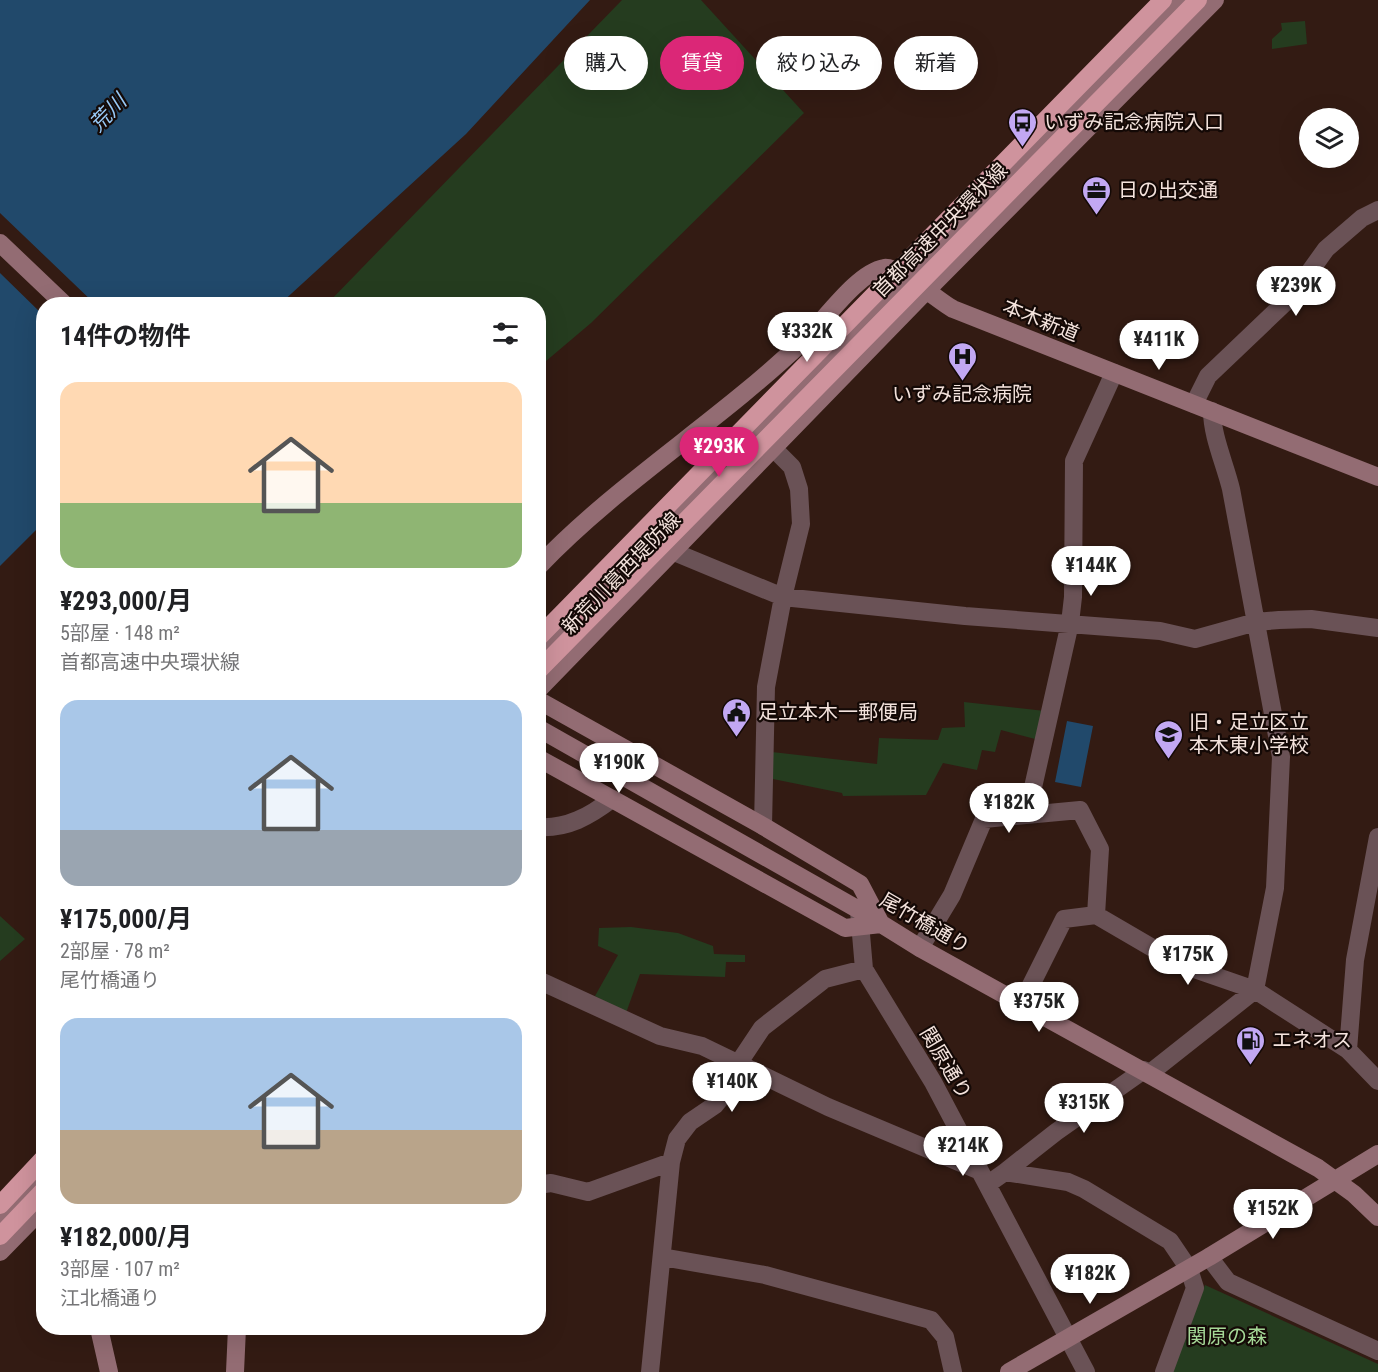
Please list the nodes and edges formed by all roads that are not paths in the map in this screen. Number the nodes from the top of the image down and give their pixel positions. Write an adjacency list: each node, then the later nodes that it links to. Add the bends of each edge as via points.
1 (1163, 0): 21 (highway, 首都高速中央環状線, bridge)
2 (1179, 0): 7 (main road, 新荒川葛西堤防線)
3 (1198, 0): 23 (highway, 首都高速中央環状線, bridge)
4 (1215, 0): 8 (main road, 新荒川葛西堤防線)
5 (1378, 210): 11 (street, via 1362,218 1326,249 1293,295 1208,376)
6 (0, 243): 9 (main road)
7 (906, 276): 8 (main road, 本木新道); 16 (main road, via 889,267 862,280 764,379 615,498); 22 (main road, 新荒川葛西堤防線)
8 (925, 292): 10 (main road, 本木新道, via 953,309); 13 (main road, 新荒川葛西堤防線)
9 (57, 297)
10 (1114, 372): 11 (main road, 本木新道); 19 (street, via 1074,461)
11 (1194, 404): 12 (main road, 本木新道)
12 (1212, 411): 14 (main road, 本木新道); 18 (street, via 1212,429 1231,489)
13 (773, 448): 15 (main road, 新荒川葛西堤防線); 17 (street, via 792,467 799,489 801,524)
14 (1378, 477)
15 (674, 552): 17 (street); 24 (main road, 新荒川葛西堤防線)
16 (546, 560)
17 (783, 597): 19 (street); 31 (street, via 766,687)
18 (1256, 622): 19 (street, via 1195,639 1160,631); 20 (street, via 1311,620); 40 (street, via 1281,757 1275,888)
19 (1070, 623): 29 (street)
20 (1378, 628)
21 (546, 630)
22 (546, 648)
23 (546, 663)
24 (546, 682)
25 (546, 704): 31 (main road)
26 (546, 732): 35 (main road, 尾竹橋通り, via 717,828)
27 (546, 762): 28 (main road)
28 (612, 799): 30 (street, via 567,825); 35 (main road, via 845,928)
29 (1027, 814): 34 (street, via 1080,810 1100,849); 37 (street, via 984,819 952,895)
30 (546, 826)
31 (763, 826): 36 (main road, via 860,884)
32 (1378, 837): 33 (street)
33 (1375, 877): 42 (street, via 1355,960)
34 (1096, 915): 40 (street, via 1180,964); 41 (street, via 1064,919)
35 (860, 918): 36 (main road); 38 (street)
36 (880, 924): 37 (main road, 尾竹橋通り)
37 (920, 948): 41 (main road, 尾竹橋通り)
38 (864, 969): 43 (street, via 825,979 762,1028); 50 (street, 関原通り, via 933,1082)
39 (546, 984): 43 (street, via 660,1036 702,1046)
40 (1255, 990): 42 (street); 44 (street)
41 (1022, 1003): 44 (main road, 尾竹橋通り)
42 (1348, 1050): 45 (street)
43 (738, 1064): 47 (street, via 728,1089 715,1105 690,1122 677,1139); 50 (street)
44 (1147, 1071): 49 (street, via 1056,1132); 51 (main road, 尾竹橋通り)
45 (1378, 1081)
46 (1378, 1154): 51 (main road)
47 (671, 1162): 53 (street, via 588,1192); 61 (street)
48 (36, 1167): 55 (highway)
49 (1005, 1172): 50 (street); 63 (street, via 1068,1182 1084,1189 1170,1241)
50 (984, 1177): 66 (street, 関原通り)
51 (1338, 1181): 57 (main road, 尾竹橋通り); 62 (main road)
52 (36, 1182): 58 (main road)
53 (546, 1184)
54 (36, 1198): 59 (highway)
55 (0, 1205)
56 (36, 1215): 60 (main road)
57 (1378, 1217)
58 (0, 1219)
59 (0, 1236)
60 (0, 1252)
61 (662, 1257): 70 (street); 71 (street, via 765,1275 931,1320 945,1337)
62 (1209, 1257): 63 (main road); 67 (street, via 1228,1282)
63 (1189, 1269): 66 (main road); 74 (street, via 1195,1288)
64 (101, 1335): 68 (main road)
65 (237, 1335): 69 (main road)
66 (1069, 1338): 72 (main road); 73 (street, 関原通り)
67 (1378, 1351)
68 (109, 1372)
69 (235, 1372)
70 (650, 1372)
71 (953, 1372)
72 (1009, 1372)
73 (1086, 1372)
74 (1164, 1372)

